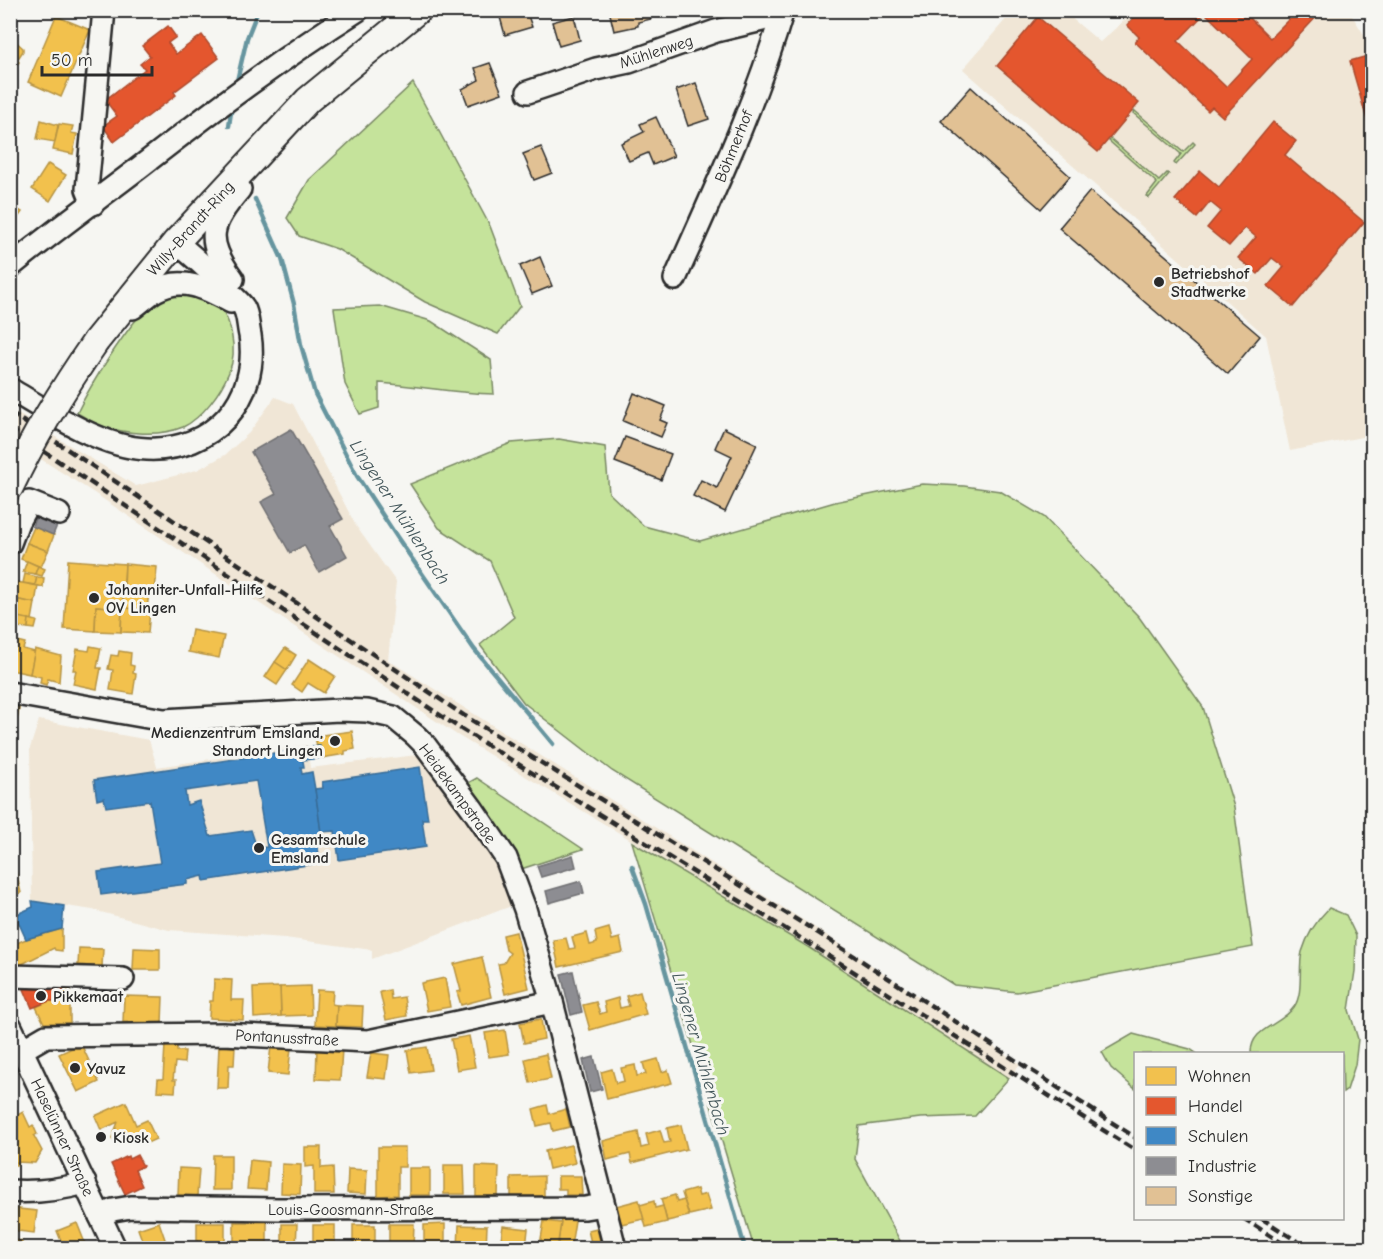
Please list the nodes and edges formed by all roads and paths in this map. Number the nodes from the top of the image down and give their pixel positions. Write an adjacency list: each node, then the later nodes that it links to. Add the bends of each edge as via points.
1 (104, 10): 7 (street, via 87,189)
2 (358, 10): 7 (street, via 247,84)
3 (418, 10): 6 (main road, Willy-Brandt-Ring, via 308,100)
4 (783, 11): 5 (street, Mühlenweg); 10 (street, Böhmerhof, via 761,76)
5 (528, 92)
6 (256, 154): 8 (main road, Willy-Brandt-Ring); 12 (street, via 256,170 217,219 214,235 219,260 246,301)
7 (98, 200): 9 (street)
8 (176, 242): 11 (main road, Willy-Brandt-Ring); 12 (street, via 210,270)
9 (10, 267)
10 (675, 279)
11 (123, 306): 12 (street, via 132,308 156,290 179,282 205,287); 14 (main road, Willy-Brandt-Ring, bridge, via 52,409)
12 (245, 309): 13 (street, via 252,361 249,378 220,426 198,441 172,448 122,446)
13 (10, 389)
14 (10, 487)
15 (59, 514): 16 (street, via 29,502)
16 (10, 543)
17 (10, 693): 20 (street, Heidekampstraße, via 164,720 339,710 393,717 425,745 506,858)
18 (10, 976): 19 (street)
19 (123, 979)
20 (552, 1002): 22 (street, Pontanusstraße, via 368,1041 223,1034 46,1036); 25 (street, Heidekampstraße)
21 (10, 1025): 22 (street, Haselünner Straße)
22 (22, 1050): 23 (street, Haselünner Straße)
23 (85, 1183): 24 (street, via 51,1191); 26 (street, Haselünner Straße)
24 (10, 1191)
25 (603, 1205): 26 (street, Louis-Goosmann-Straße, via 131,1207); 28 (street, Heidekampstraße)
26 (100, 1216): 27 (street, Haselünner Straße)
27 (115, 1248)
28 (615, 1248)

